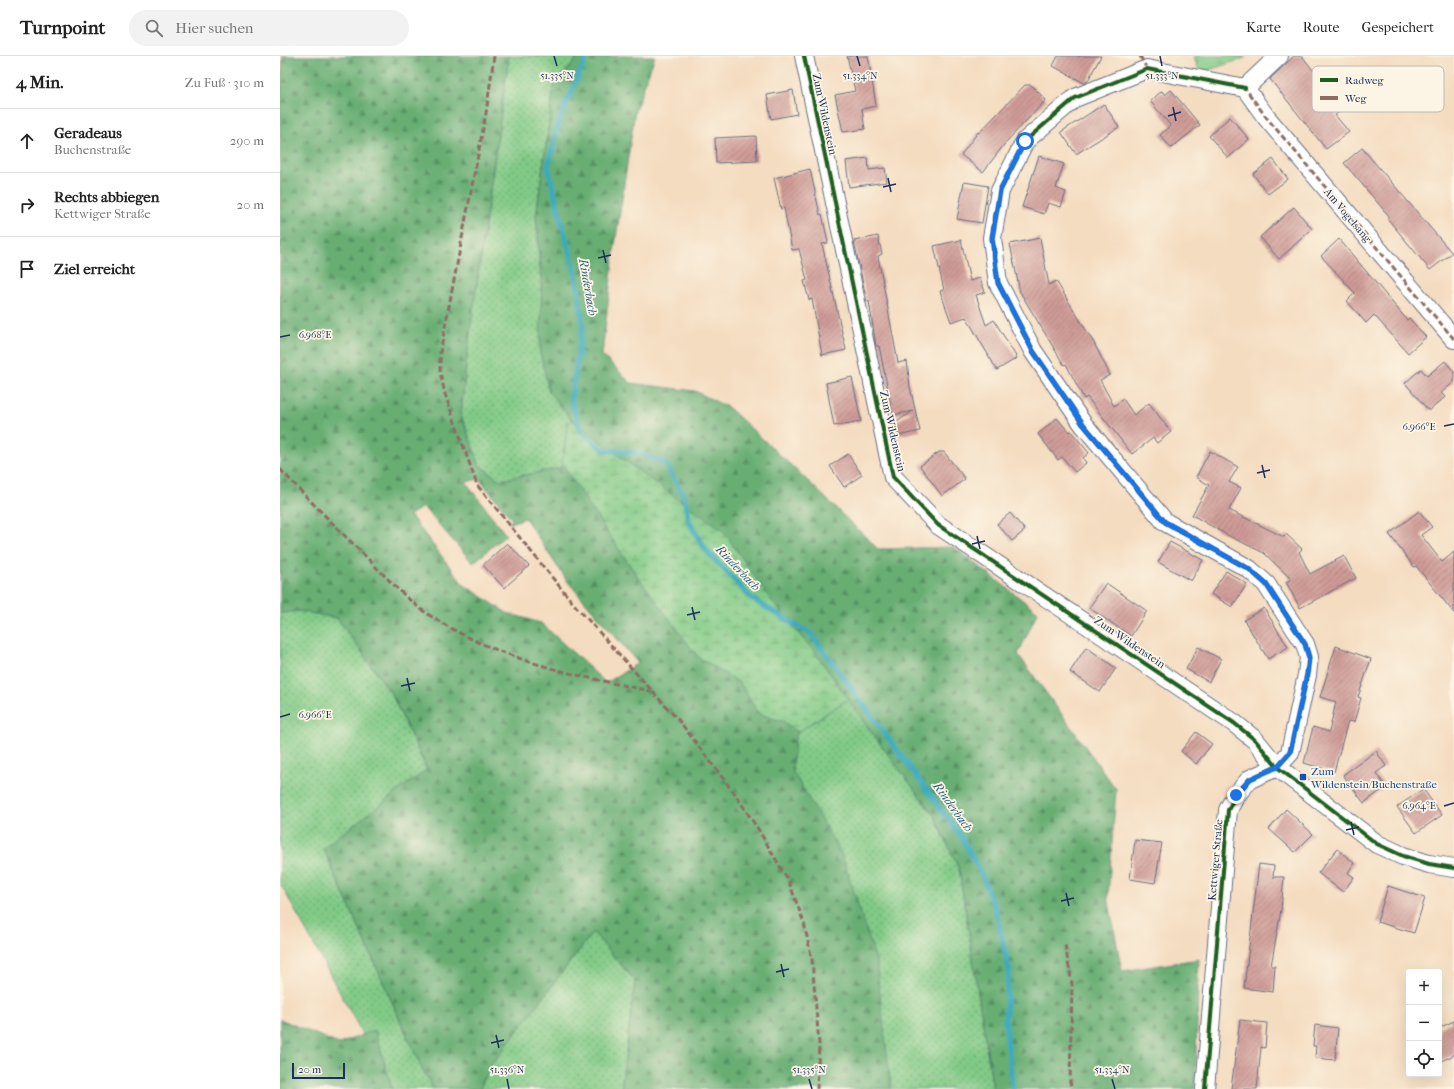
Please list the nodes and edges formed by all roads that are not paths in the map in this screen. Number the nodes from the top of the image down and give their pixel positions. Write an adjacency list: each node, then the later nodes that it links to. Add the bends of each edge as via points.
1 (804, 56): 6 (street, Zum Wildenstein, via 893,477 938,525 1234,723 1255,740)
2 (1279, 56): 4 (street)
3 (1143, 62): 4 (street); 6 (street, via 1075,98 1025,141 1000,190 992,238 998,283 1033,351 1083,424 1165,522 1249,569 1266,584 1305,644 1309,658 1307,674 1290,752)
4 (1245, 88): 5 (street, Am Vogelsang, via 1271,123)
5 (1454, 339)
6 (1277, 767): 7 (street, via 1377,844 1428,864); 8 (street, Kettwiger Straße, via 1250,779 1236,795 1228,810)
7 (1454, 868)
8 (1205, 1089)

